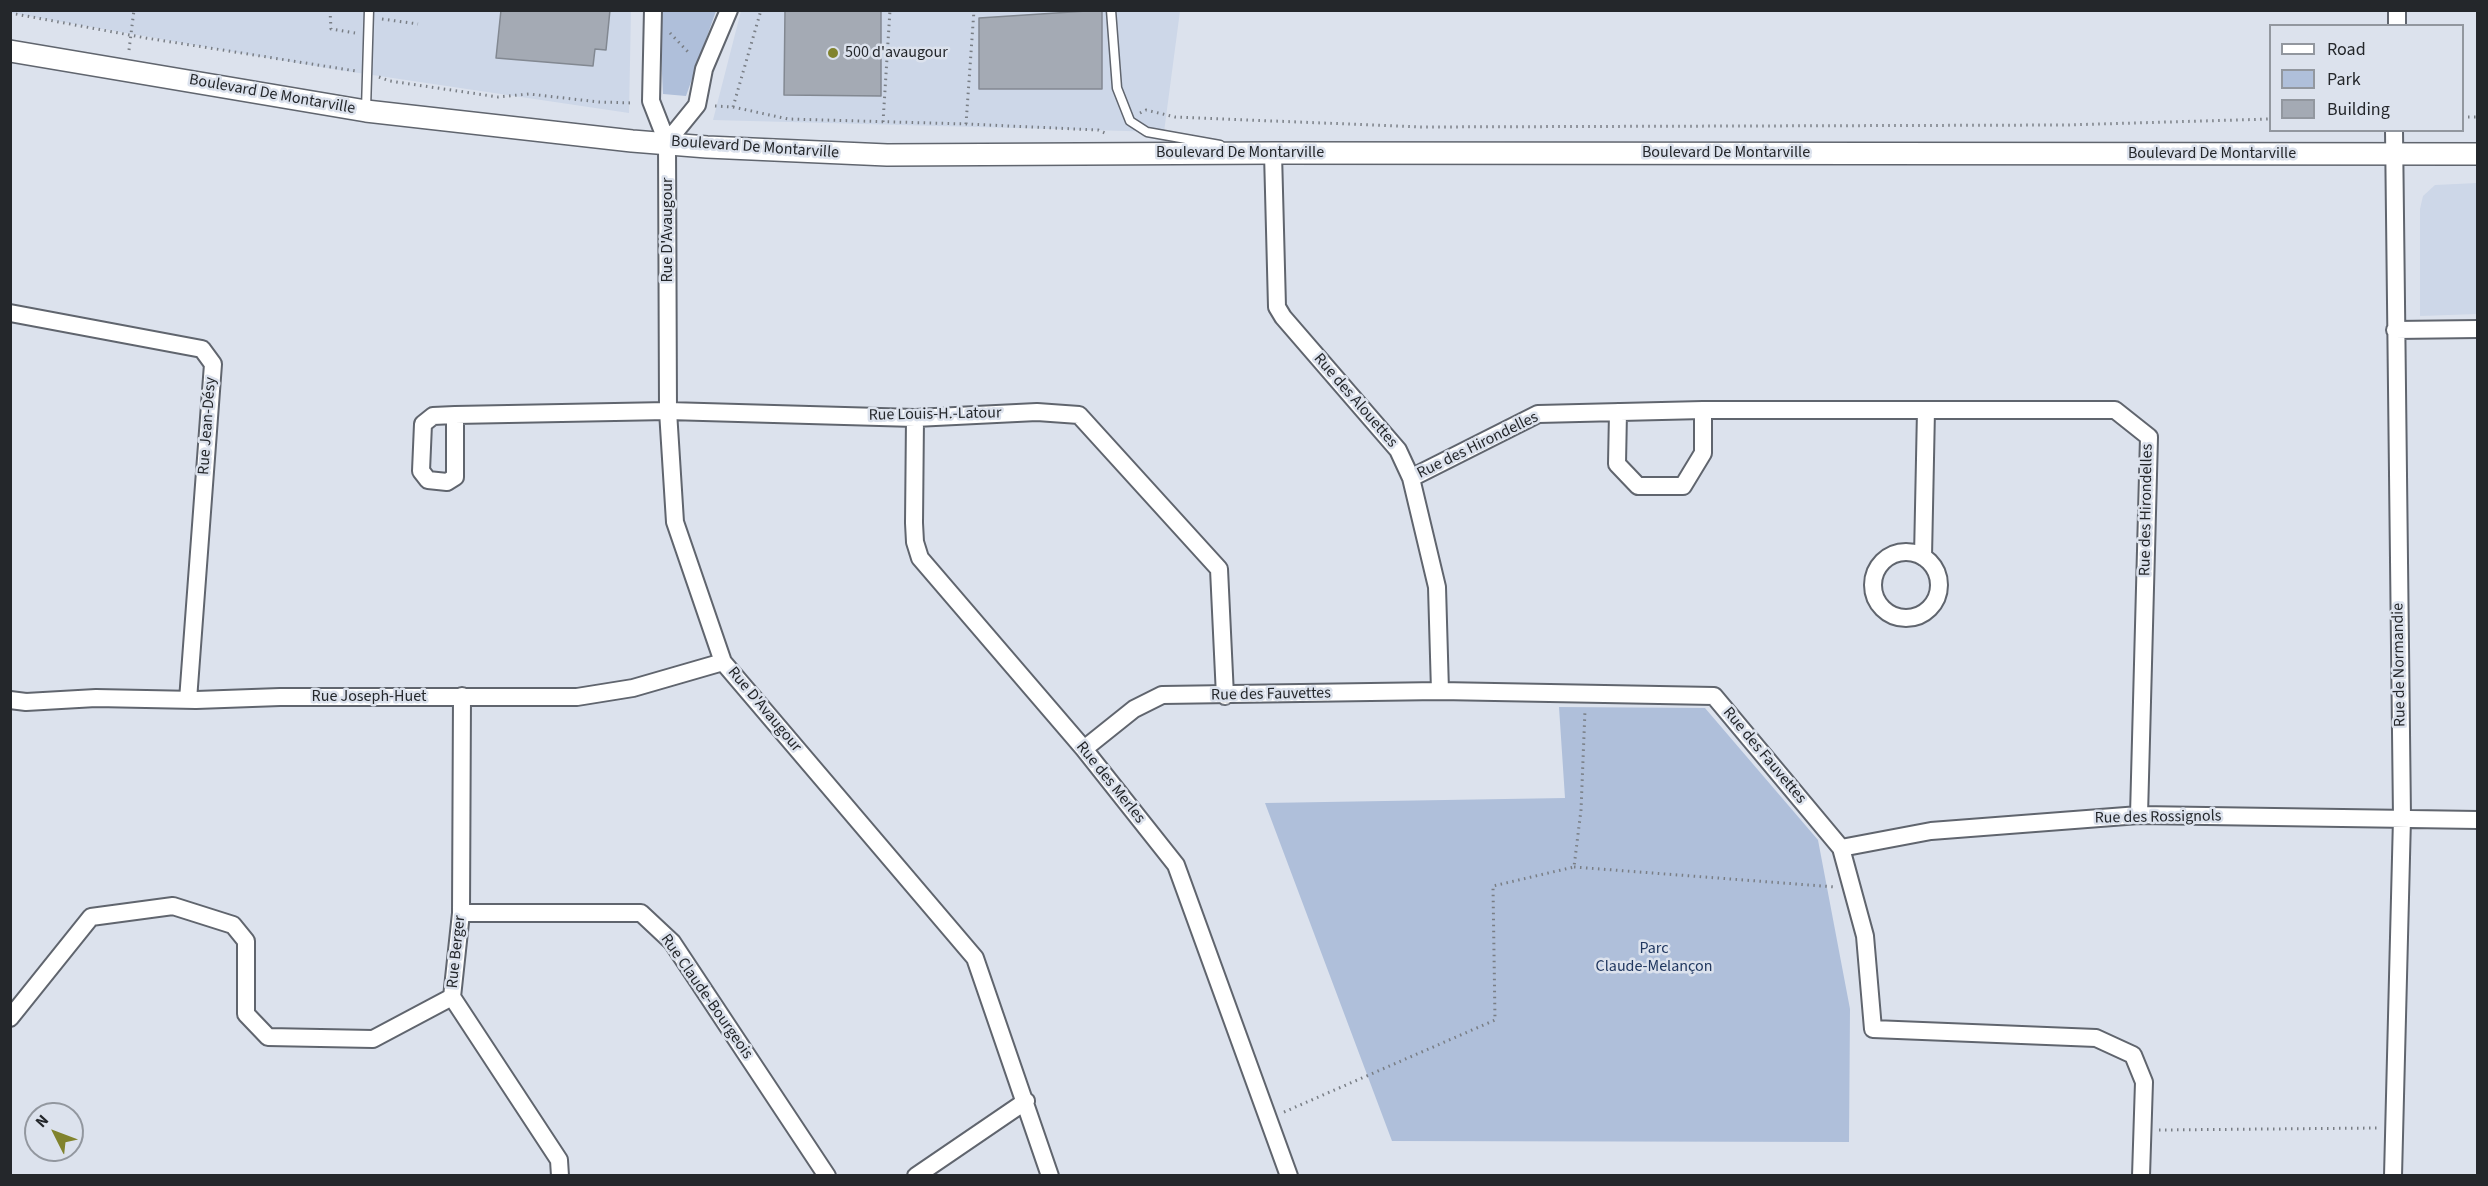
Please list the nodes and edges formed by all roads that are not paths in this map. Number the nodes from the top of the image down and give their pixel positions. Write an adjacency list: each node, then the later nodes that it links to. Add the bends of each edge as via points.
1 (729, 10): 8 (street, via 704,69 697,105)
2 (1111, 10): 9 (lane, via 1116,88 1130,121 1147,132)
3 (653, 12): 8 (street, Rue D'Avaugour, via 651,101)
4 (369, 14): 6 (lane)
5 (10, 51): 6 (street, Boulevard De Montarville)
6 (366, 111): 8 (street, Boulevard De Montarville)
7 (2394, 132): 11 (street, Rue de Normandie)
8 (667, 142): 9 (street, Boulevard De Montarville, via 887,155); 18 (street, Rue D'Avaugour)
9 (1243, 153): 10 (street, Boulevard De Montarville)
10 (1273, 153): 11 (street, Boulevard De Montarville); 22 (street, Rue des Alouettes, via 1277,307 1398,450)
11 (2393, 154): 12 (street, Boulevard De Montarville); 15 (street, Rue de Normandie)
12 (2478, 154)
13 (10, 313): 29 (street, Rue Jean-Désy, via 202,349 213,364)
14 (2478, 328): 15 (street)
15 (2395, 330): 32 (street, Rue de Normandie)
16 (1703, 410): 17 (street, Rue des Hirondelles); 19 (street, Rue des Hirondelles); 19 (street, via 1703,453 1683,486 1638,486 1617,464)
17 (1926, 410): 23 (street); 31 (street, Rue des Hirondelles, via 2115,411 2149,437)
18 (668, 411): 20 (street, Rue Louis-H.-Latour); 21 (street, Rue Louis-H.-Latour); 24 (street, Rue D'Avaugour, via 675,522)
19 (1618, 412): 22 (street, Rue des Hirondelles, via 1538,414)
20 (455, 415)
21 (915, 418): 27 (street, Rue Louis-H.-Latour, via 1037,412 1079,415 1219,569); 30 (street, Rue des Merles, via 914,523 920,558)
22 (1411, 478): 25 (street, Rue des Alouettes, via 1437,587)
23 (1923, 557)
24 (723, 662): 26 (street, Rue Joseph-Huet, via 633,688 577,697); 38 (street, Rue D'Avaugour, via 975,958)
25 (1440, 691): 27 (street, Rue des Fauvettes); 34 (street, Rue des Fauvettes, via 1714,696)
26 (462, 696): 29 (street, Rue Joseph-Huet); 35 (street, Rue Berger)
27 (1225, 696): 30 (street, Rue des Fauvettes, via 1162,695 1134,708)
28 (10, 700): 29 (street, Rue Joseph-Huet)
29 (188, 700)
30 (1084, 749): 43 (street, Rue des Merles, via 1176,865)
31 (2139, 815): 32 (street, Rue des Rossignols); 34 (street, Rue des Rossignols, via 1932,831)
32 (2402, 819): 33 (street, Rue des Rossignols); 45 (street, Rue de Normandie)
33 (2478, 820)
34 (1841, 848): 44 (street, Rue des Fauvettes, via 1865,936 1873,1029 2096,1038 2133,1055 2144,1082)
35 (461, 913): 36 (street, Rue Berger); 40 (street, Rue Claude-Bourgeois, via 641,913 672,942)
36 (452, 997): 37 (street, via 374,1039 268,1037 246,1014 246,941 233,925 173,906 91,917); 39 (street, Rue Berger, via 559,1160)
37 (10, 1018)
38 (1026, 1101): 41 (street); 42 (street, Rue D'Avaugour)
39 (560, 1176)
40 (827, 1176)
41 (916, 1176)
42 (1050, 1176)
43 (1289, 1176)
44 (2141, 1176)
45 (2393, 1176)

